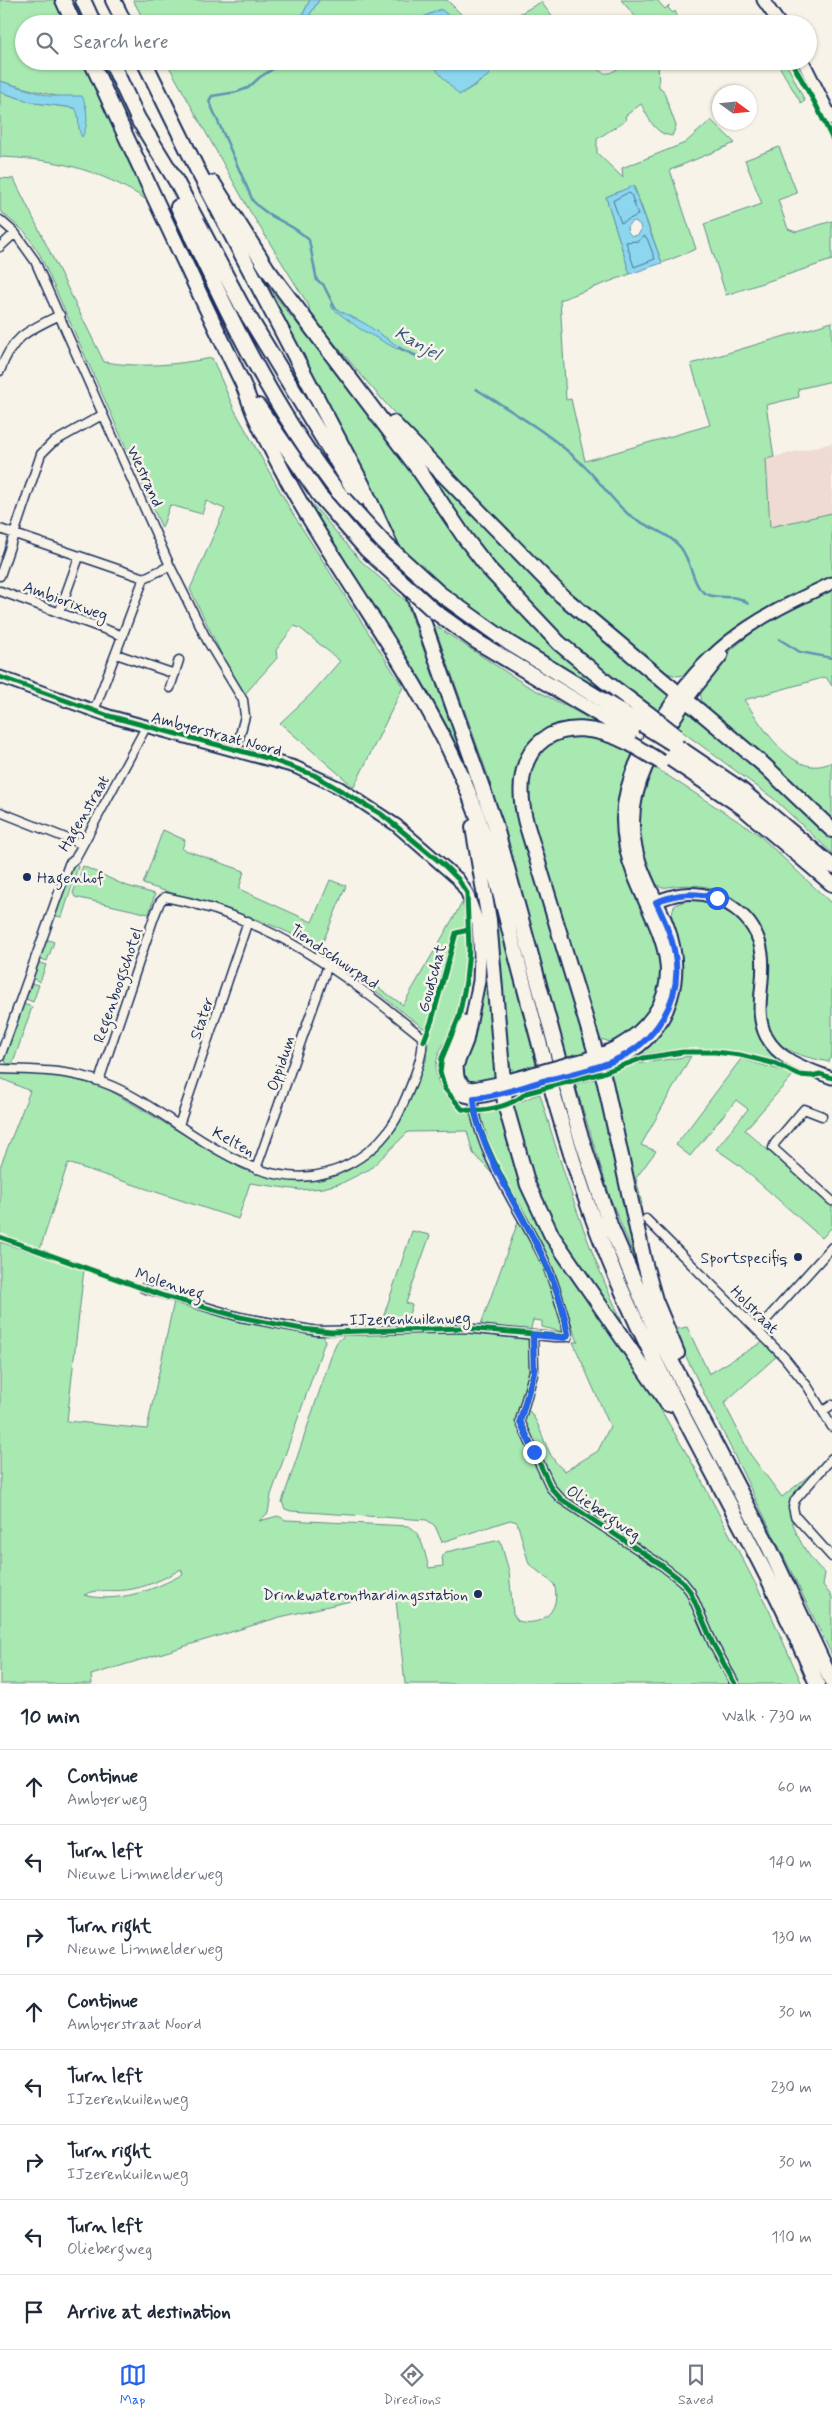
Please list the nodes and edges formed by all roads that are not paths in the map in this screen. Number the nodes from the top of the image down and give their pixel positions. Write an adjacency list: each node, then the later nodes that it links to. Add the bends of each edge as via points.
1 (63, 0): 5 (highway)
2 (83, 0): 6 (highway)
3 (113, 0): 7 (highway)
4 (763, 0): 8 (street)
5 (70, 15)
6 (90, 15)
7 (120, 15)
8 (774, 15)
9 (96, 70): 22 (highway, via 208,314)
10 (115, 70): 14 (highway)
11 (148, 70): 33 (highway, via 196,170 362,484)
12 (149, 70): 21 (highway, via 268,270)
13 (808, 70): 15 (street)
14 (137, 117): 33 (highway, via 176,181 241,304 350,483); 43 (highway, bridge, via 260,375 294,431 342,497 383,542 439,593)
15 (832, 119)
16 (0, 220): 17 (street, Westrand)
17 (15, 234): 18 (street); 19 (street, Westrand, via 35,261)
18 (0, 247)
19 (60, 315): 20 (street, via 26,331 14,342); 23 (street, Westrand)
20 (0, 371)
21 (349, 377): 40 (highway, via 562,595); 43 (highway, via 465,538 506,588 559,643 606,682)
22 (244, 384): 43 (highway, bridge, via 319,495 366,549 434,611 476,641); 46 (highway, via 255,416 282,469 428,706)
23 (102, 415): 25 (street, via 43,451); 27 (street, Westrand)
24 (0, 529): 25 (street)
25 (14, 534): 26 (street); 28 (street)
26 (79, 557): 29 (street); 32 (street)
27 (170, 566): 29 (street); 45 (street, Westrand, via 208,642 244,702 245,716)
28 (0, 576)
29 (144, 578): 34 (street)
30 (832, 583): 40 (street, via 746,627 701,666)
31 (0, 591): 32 (street, Ambiorixweg)
32 (59, 613): 34 (street, Ambiorixweg)
33 (422, 618): 79 (highway, via 495,824 602,1203 639,1296)
34 (122, 636): 35 (street)
35 (116, 654): 37 (street); 41 (street)
36 (179, 660): 37 (street)
37 (175, 674): 39 (street)
38 (0, 677): 41 (street, Ambyerstraat Noord)
39 (170, 688)
40 (683, 696): 48 (highway, via 766,766); 53 (main road, via 638,758 625,801 625,846 632,872)
41 (94, 711): 42 (street, Ambyerstraat Noord)
42 (146, 727): 45 (street, Ambyerstraat Noord); 49 (street, Hagenstraat)
43 (640, 730): 44 (highway, bridge); 44 (highway, bridge); 58 (highway, via 610,734 589,728 563,730 545,739 533,751 524,768 521,787 526,823)
44 (669, 749): 50 (highway, via 689,753 740,790); 51 (highway, via 722,800 742,807)
45 (236, 750): 63 (street, Ambyerstraat Noord, via 314,775 381,814 454,875 465,889 478,923 479,981 456,1070 461,1082)
46 (470, 797): 62 (highway, via 489,920); 78 (highway, via 495,873 566,1136 593,1219 638,1327)
47 (0, 812): 49 (street)
48 (832, 830)
49 (81, 844): 57 (street, Hagenstraat, via 54,906)
50 (832, 866)
51 (832, 884)
52 (162, 898): 54 (street, Tiendschuurpad); 61 (street, Regenboogschotel)
53 (652, 904): 58 (main road, via 670,933 676,956 673,996 648,1039 624,1056); 60 (street, via 673,895 700,894 726,903 745,918 757,937 762,954 760,1010 767,1038 790,1061)
54 (248, 921): 55 (street, Tiendschuurpad); 65 (street, Stater)
55 (328, 965): 56 (street, Tiendschuurpad, via 387,1008); 66 (street, Oppidum)
56 (424, 1041): 66 (street, Kelten, via 417,1069 398,1116 382,1139 363,1156 337,1170 312,1176)
57 (0, 1057)
58 (598, 1061): 62 (main road, bridge); 79 (highway, via 634,1225 655,1300)
59 (0, 1069): 61 (street, Kelten, via 52,1070)
60 (832, 1078)
61 (99, 1081): 65 (street, Kelten, via 128,1094)
62 (503, 1087): 63 (street); 78 (highway, via 520,1162 552,1236)
63 (473, 1093): 73 (street, IJzerenkuilenweg, via 474,1111 485,1142 542,1255 568,1334 565,1338)
64 (822, 1116): 67 (street, via 804,1109 773,1148)
65 (179, 1125): 66 (street, Kelten, via 231,1158)
66 (256, 1169)
67 (832, 1201)
68 (646, 1219): 71 (street, Holstraat)
69 (832, 1247): 71 (street)
70 (143, 1288): 72 (street, Molenweg, via 240,1317 310,1330)
71 (757, 1330): 75 (street, Holstraat, via 797,1372)
72 (337, 1331): 73 (street, IJzerenkuilenweg, via 465,1328)
73 (533, 1335): 82 (street, Oliebergweg, via 534,1372 520,1421 553,1491 561,1500 682,1581 690,1591)
74 (832, 1404): 75 (street)
75 (823, 1411): 76 (street, Holstraat)
76 (832, 1427)
77 (832, 1458): 80 (street, via 795,1500 793,1507 795,1516)
78 (708, 1462): 83 (highway, via 774,1586)
79 (725, 1464): 81 (highway, via 781,1571)
80 (832, 1557)
81 (832, 1682)
82 (735, 1684)
83 (818, 1684)

